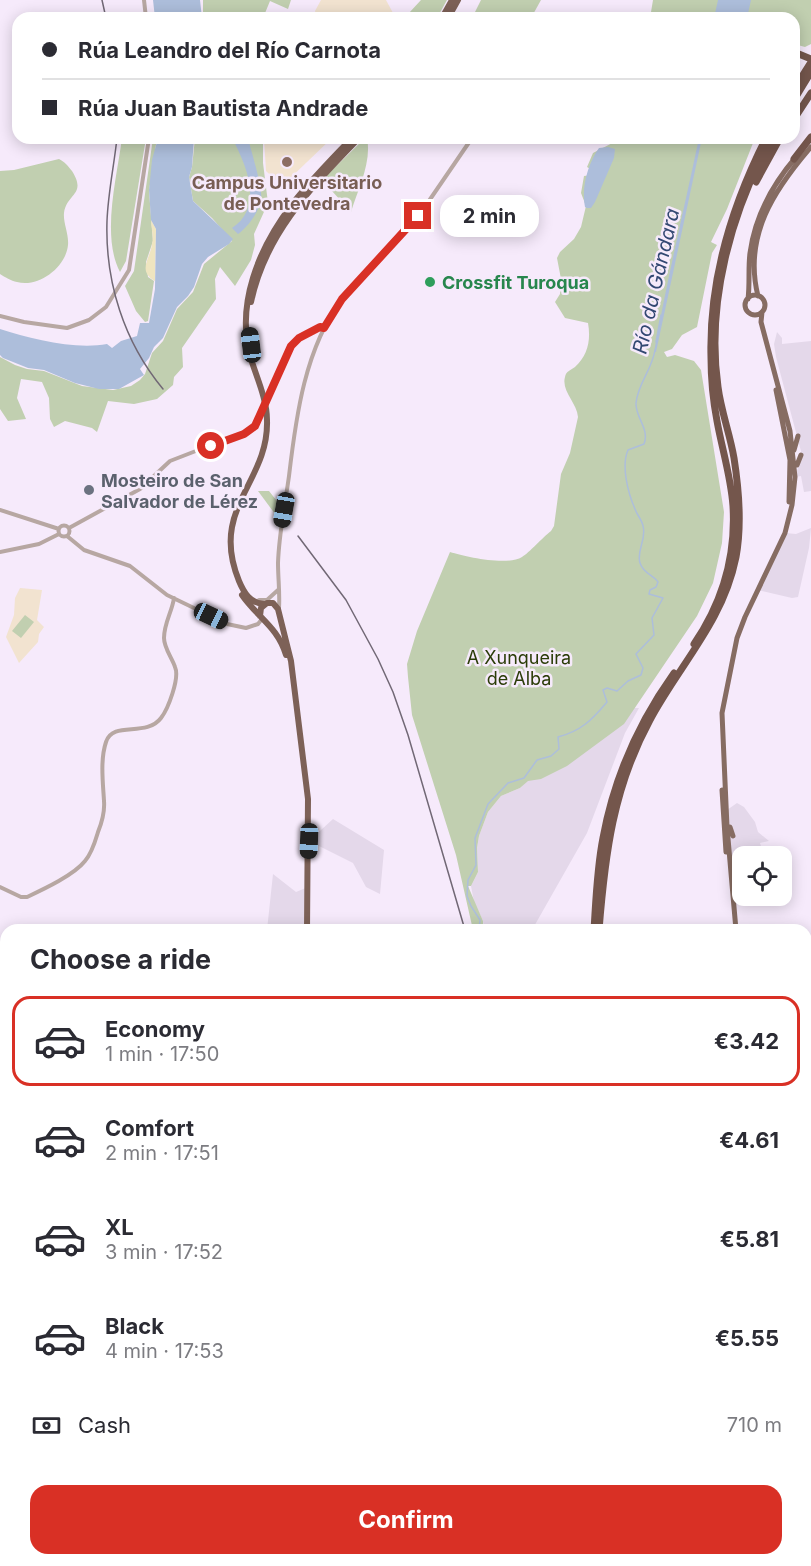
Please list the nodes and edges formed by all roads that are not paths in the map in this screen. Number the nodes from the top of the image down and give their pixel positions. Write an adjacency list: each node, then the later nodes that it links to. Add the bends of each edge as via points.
1 (811, 58): 2 (highway); 4 (highway)
2 (800, 72)
3 (811, 72): 5 (highway)
4 (800, 78)
5 (800, 90)
6 (811, 93): 7 (highway)
7 (800, 110)
8 (811, 139): 18 (highway)
9 (148, 144): 25 (street, via 129,270 106,307 89,320 67,328)
10 (346, 144): 28 (highway, via 294,200 262,254 246,309)
11 (353, 144): 28 (highway, via 303,197 268,255 250,309)
12 (468, 144): 26 (street, via 429,203 342,299)
13 (759, 144): 19 (highway)
14 (763, 144): 19 (highway)
15 (769, 144): 20 (highway)
16 (777, 144): 20 (highway)
17 (811, 147): 21 (main road, via 786,176 765,214 754,265)
18 (794, 159): 22 (main road, via 771,190 756,226 750,252)
19 (731, 218): 52 (highway, via 716,278 711,348 712,386 733,505 730,563 708,621 649,712 624,764 603,837)
20 (731, 237): 53 (highway, via 719,296 716,352 717,385 734,457 738,503 735,559 718,611 661,700 629,765 609,834)
21 (758, 296): 22 (main road); 23 (main road, via 765,304)
22 (748, 299): 24 (main road, via 746,309)
23 (762, 312): 24 (main road); 30 (main road, via 761,322)
24 (753, 315): 27 (main road)
25 (0, 316)
26 (324, 328): 34 (street, via 292,343 253,428 167,463 140,489); 39 (street, via 292,436 281,525)
27 (767, 355): 30 (main road); 32 (main road, via 788,447)
28 (254, 368): 37 (highway, via 267,413 267,430 259,460 237,506)
29 (798, 436): 30 (main road)
30 (793, 452): 31 (main road); 31 (main road, via 803,454); 32 (main road)
31 (795, 472): 48 (main road, via 785,533 741,626 729,676 722,727)
32 (790, 488): 47 (main road, via 782,534 744,612 728,664 719,721)
33 (0, 510): 35 (street)
34 (69, 528): 35 (street, via 63,525); 36 (street)
35 (59, 531): 36 (street); 38 (street, via 39,544)
36 (67, 536): 42 (street, via 84,550 130,566)
37 (229, 545): 41 (highway, via 234,568); 45 (highway, via 234,579)
38 (0, 552)
39 (279, 584): 40 (street); 44 (street)
40 (278, 590): 41 (street, via 267,600); 43 (street)
41 (248, 596): 43 (highway, via 257,604)
42 (174, 598): 45 (street, via 236,627 252,627); 50 (street, via 166,618 164,641 177,680 157,722 142,730 119,730 107,739 104,813 89,856 73,872 27,897)
43 (267, 604): 44 (highway, via 276,605); 45 (highway, via 260,610)
44 (279, 611): 45 (highway, via 275,621); 46 (highway)
45 (263, 619): 46 (highway, via 273,628 284,650)
46 (292, 680): 51 (highway, via 308,799)
47 (723, 802): 48 (main road); 49 (main road)
48 (729, 827): 49 (main road); 55 (main road)
49 (727, 857): 54 (main road)
50 (0, 887)
51 (306, 924)
52 (595, 924)
53 (599, 924)
54 (733, 924)
55 (734, 924)

